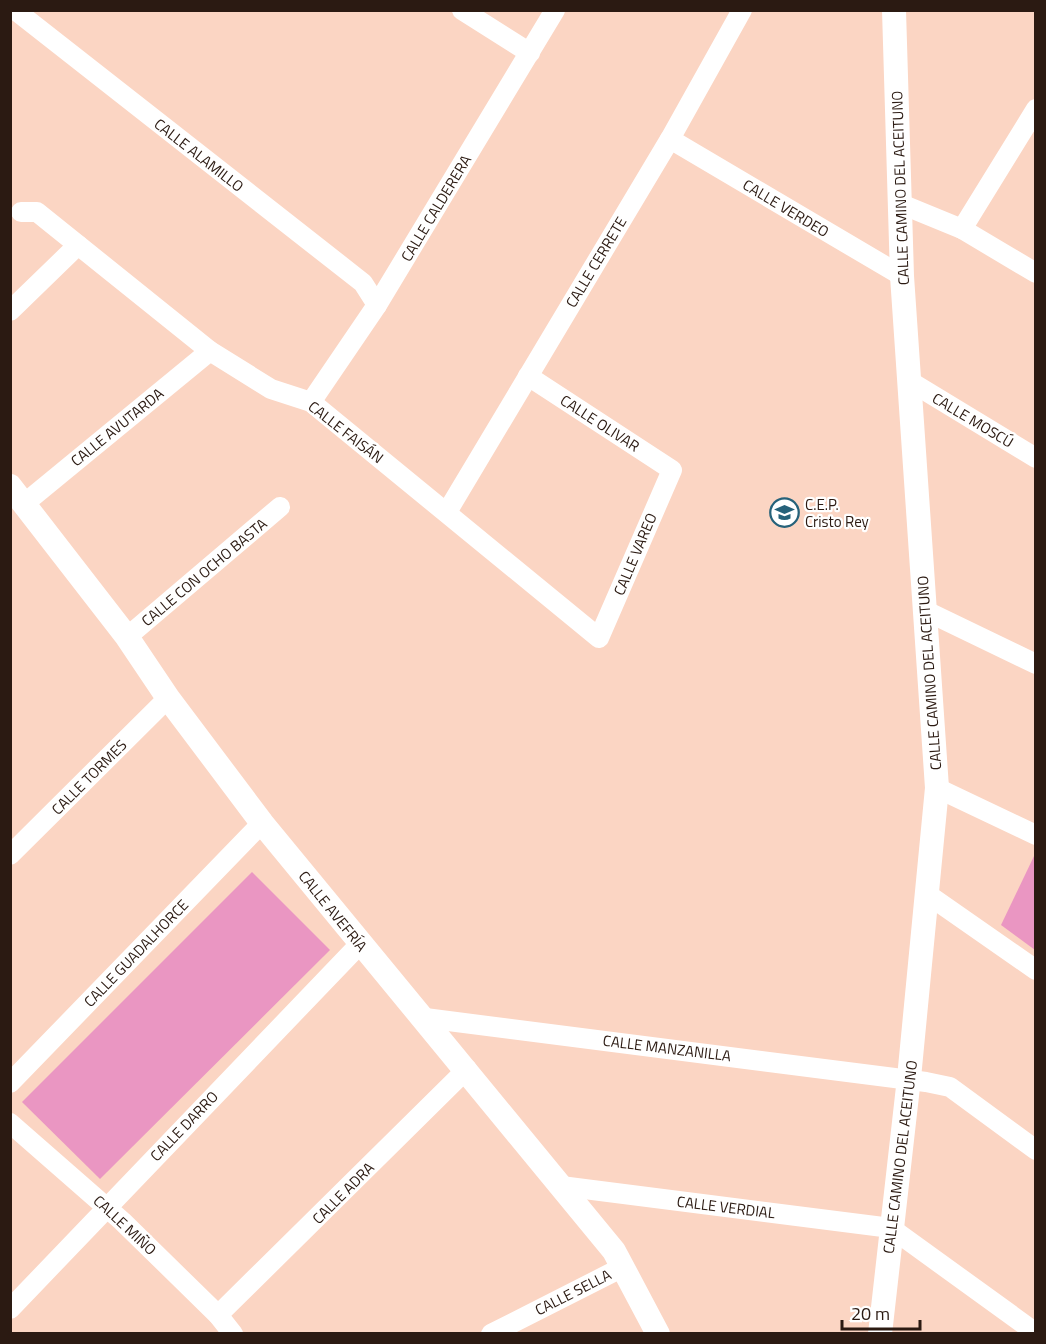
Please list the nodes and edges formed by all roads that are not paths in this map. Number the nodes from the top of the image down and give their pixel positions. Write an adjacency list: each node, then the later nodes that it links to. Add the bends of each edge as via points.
1 (15, 10): 15 (street, CALLE ALAMILLO, via 363,283)
2 (462, 10): 6 (street)
3 (555, 10): 6 (street, CALLE CALDERERA)
4 (742, 10): 8 (street, CALLE CERRETE)
5 (894, 10): 9 (street, CALLE CAMINO DEL ACEITUNO)
6 (530, 53): 15 (street, CALLE CALDERERA)
7 (1035, 109): 11 (street)
8 (670, 139): 14 (street, CALLE VERDEO); 18 (street, CALLE CERRETE)
9 (901, 204): 11 (street); 14 (street, CALLE CAMINO DEL ACEITUNO)
10 (21, 212): 12 (street, CALLE FAISÁN, via 37,212)
11 (962, 229): 13 (street)
12 (78, 245): 16 (street); 17 (street, CALLE FAISÁN)
13 (1035, 273)
14 (902, 276): 19 (street, CALLE CAMINO DEL ACEITUNO)
15 (377, 304): 20 (street, CALLE CALDERERA)
16 (10, 311)
17 (210, 351): 20 (street, CALLE FAISÁN, via 271,389); 23 (street, CALLE AVUTARDA)
18 (528, 376): 22 (street, CALLE OLIVAR); 25 (street, CALLE CERRETE)
19 (911, 382): 21 (street, CALLE MOSCÚ); 26 (street, CALLE CAMINO DEL ACEITUNO)
20 (311, 402): 25 (street, CALLE FAISÁN)
21 (1035, 458)
22 (672, 470): 28 (street, CALLE VAREO)
23 (18, 494): 27 (street, CALLE AVEFRÍA)
24 (280, 507): 27 (street, CALLE CON OCHO BASTA)
25 (447, 512): 28 (street, CALLE FAISÁN)
26 (924, 610): 29 (street); 31 (street, CALLE CAMINO DEL ACEITUNO)
27 (127, 637): 30 (street, CALLE AVEFRÍA)
28 (599, 638)
29 (1035, 664)
30 (168, 698): 32 (street, CALLE AVEFRÍA); 34 (street, CALLE TORMES)
31 (937, 788): 33 (street); 35 (street, CALLE CAMINO DEL ACEITUNO)
32 (262, 823): 36 (street, CALLE AVEFRÍA); 41 (street, CALLE GUADALHORCE)
33 (1035, 835)
34 (12, 851)
35 (927, 894): 37 (street); 40 (street, CALLE CAMINO DEL ACEITUNO)
36 (359, 945): 38 (street, CALLE AVEFRÍA); 45 (street, CALLE DARRO)
37 (1035, 970)
38 (424, 1018): 39 (street, CALLE AVEFRÍA); 40 (street, CALLE MANZANILLA)
39 (467, 1069): 44 (street, CALLE AVEFRÍA); 49 (street, CALLE ADRA)
40 (909, 1078): 43 (street, CALLE MANZANILLA, via 950,1088); 46 (street, CALLE CAMINO DEL ACEITUNO)
41 (10, 1083)
42 (10, 1123): 45 (street, CALLE MIÑO)
43 (1035, 1150)
44 (561, 1186): 46 (street, CALLE VERDIAL); 47 (street, CALLE AVEFRÍA)
45 (106, 1207): 48 (street, CALLE DARRO); 49 (street, CALLE MIÑO)
46 (891, 1228): 50 (street); 54 (street, CALLE CAMINO DEL ACEITUNO)
47 (623, 1267): 52 (street, CALLE SELLA); 53 (street, CALLE AVEFRÍA)
48 (10, 1309)
49 (218, 1315): 51 (street, CALLE MIÑO)
50 (1035, 1333)
51 (233, 1334)
52 (491, 1334)
53 (658, 1334)
54 (880, 1334)

